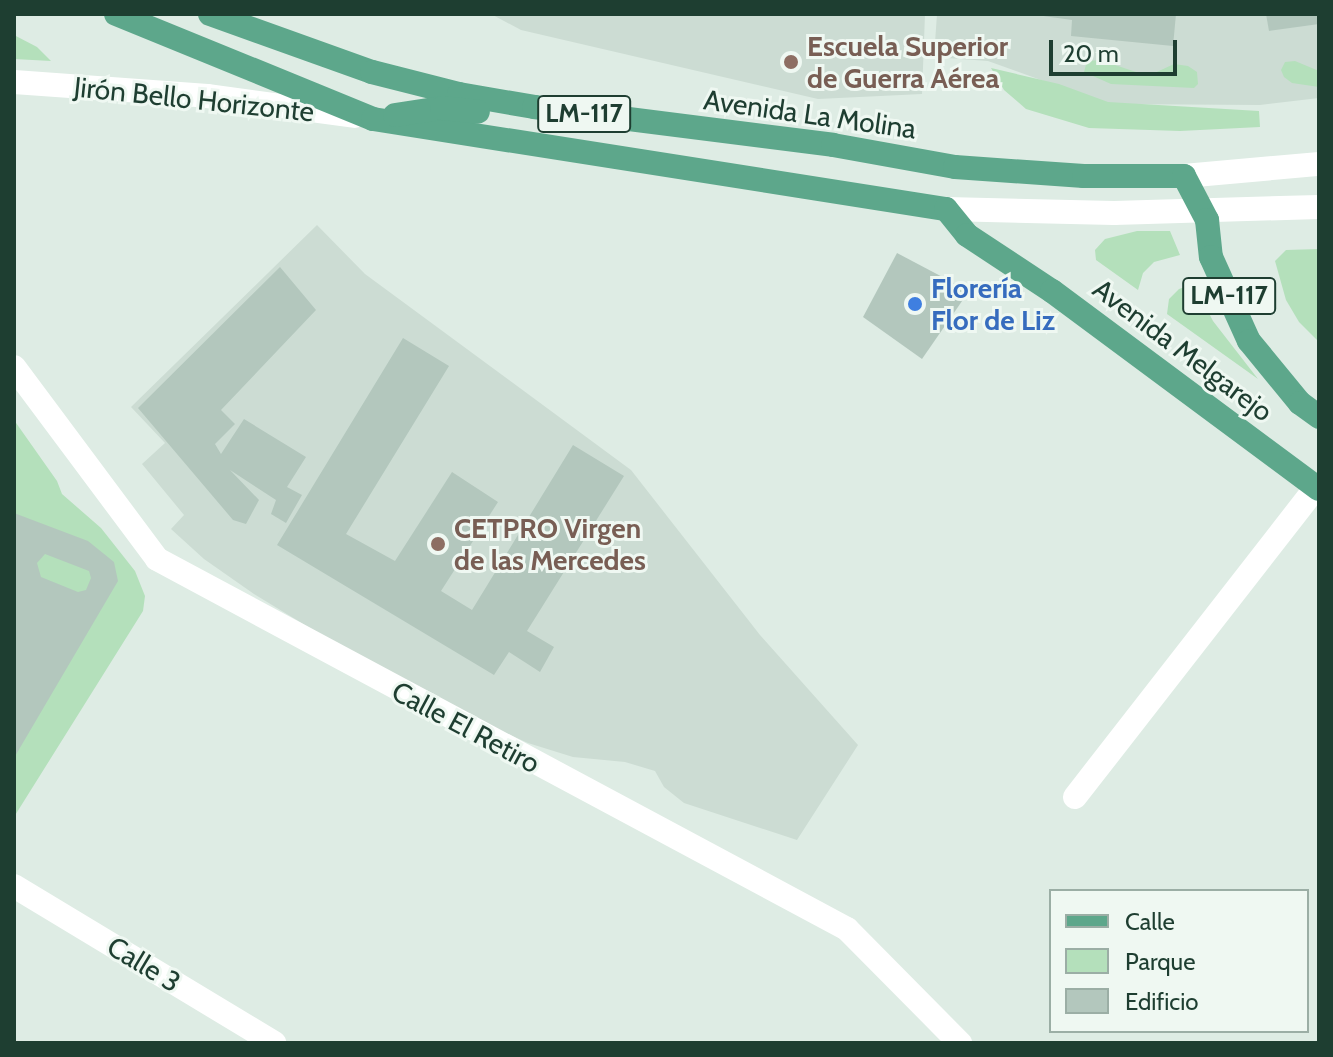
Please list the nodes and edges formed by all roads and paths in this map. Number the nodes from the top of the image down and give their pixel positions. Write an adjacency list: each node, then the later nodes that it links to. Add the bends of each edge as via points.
1 (116, 14): 4 (main road, LM-117)
2 (210, 14): 5 (main road, Avenida La Molina / LM-117, via 372,72 459,94)
3 (14, 82): 4 (street, Jirón Bello Horizonte, via 207,96)
4 (373, 119): 5 (main road, via 442,108 705,142); 9 (main road, LM-117)
5 (740, 134): 7 (main road, Avenida La Molina / LM-117, via 955,167)
6 (1319, 164): 7 (street, Avenida La Molina / LM-117)
7 (1184, 176): 10 (main road, Avenida Melgarejo / LM-117)
8 (1319, 207): 10 (street, LM-117)
9 (946, 209): 10 (street, LM-117); 13 (main road, Avenida Melgarejo, via 967,235 1033,277)
10 (1203, 212): 12 (main road, Avenida Melgarejo / LM-117, via 1211,257 1249,341 1300,403)
11 (14, 367): 17 (street, Calle El Retiro, via 157,559 847,929)
12 (1319, 417)
13 (1318, 488): 14 (street)
14 (1075, 797)
15 (14, 886): 16 (street, Calle 3)
16 (274, 1043)
17 (960, 1043)

